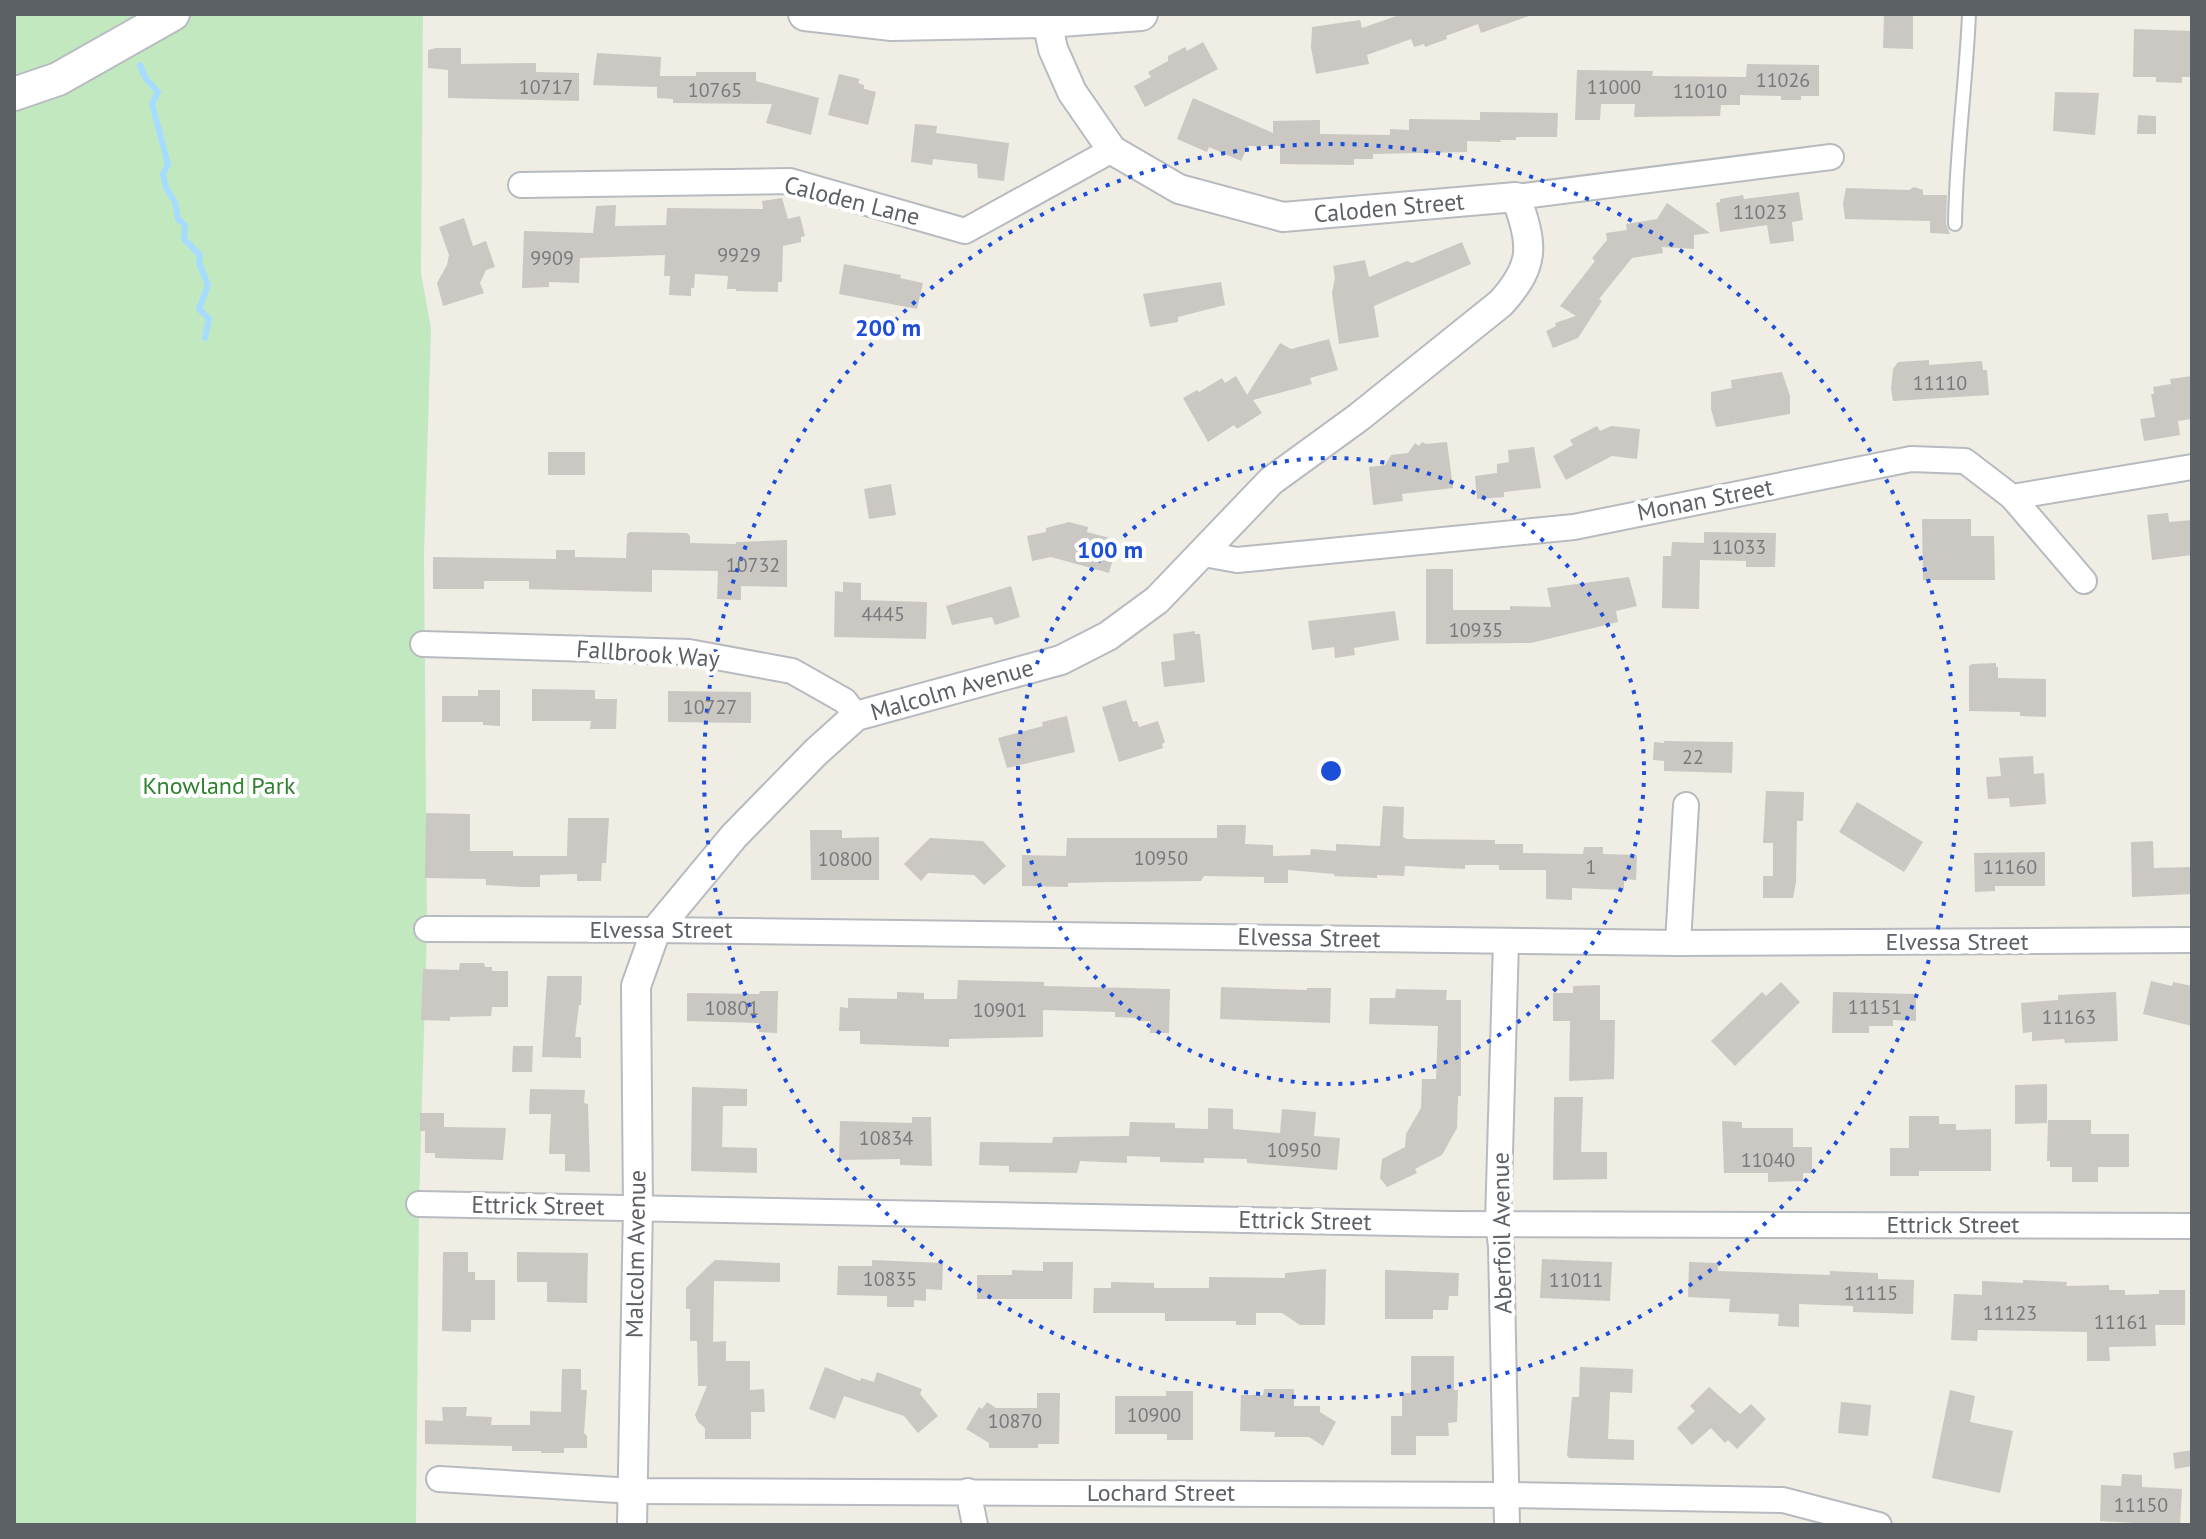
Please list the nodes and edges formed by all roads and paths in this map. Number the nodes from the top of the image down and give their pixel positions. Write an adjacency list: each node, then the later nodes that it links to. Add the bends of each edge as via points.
1 (173, 14): 6 (main road, via 58,79)
2 (805, 14): 5 (main road, via 892,24)
3 (1141, 14): 5 (main road)
4 (1969, 14): 11 (lane)
5 (1048, 18): 7 (street, Caloden Street, via 1053,49 1072,92)
6 (14, 94)
7 (1112, 150): 9 (street, Caloden Lane, via 965,231 790,181); 10 (street, Caloden Street, via 1179,189 1283,217)
8 (1831, 157): 10 (street, Caloden Street)
9 (521, 185)
10 (1516, 197): 14 (street, Malcolm Avenue, via 1530,253 1521,281 1434,358 1271,481)
11 (1955, 224)
12 (2192, 467): 13 (street)
13 (2012, 497): 14 (street, Monan Street, via 1965,461 1911,459 1574,527 1237,560); 15 (street, Monan Street)
14 (1204, 554): 17 (street, Malcolm Avenue, via 1157,600 1108,636 1061,660)
15 (2084, 581)
16 (423, 644): 17 (street, Fallbrook Way, via 689,652 792,671 845,701)
17 (856, 716): 20 (street, Malcolm Avenue, via 734,836)
18 (1686, 805): 23 (street)
19 (427, 929): 20 (street, Elvessa Street)
20 (656, 930): 22 (street, Elvessa Street); 25 (street, Malcolm Avenue, via 636,986)
21 (2192, 940): 23 (street, Elvessa Street)
22 (1506, 941): 23 (street, Elvessa Street); 26 (street, Aberfoil Avenue)
23 (1678, 943)
24 (419, 1204): 25 (street, Ettrick Street)
25 (638, 1207): 26 (street, Ettrick Street); 29 (street, Malcolm Avenue)
26 (1498, 1223): 27 (street, Ettrick Street); 31 (street, Aberfoil Avenue)
27 (2192, 1226)
28 (439, 1479): 29 (street, Lochard Street)
29 (633, 1491): 30 (street, Lochard Street); 32 (street, Malcolm Avenue)
30 (968, 1491): 31 (street, Lochard Street); 33 (street)
31 (1506, 1495): 34 (street, Aberfoil Avenue); 35 (street, Lochard Street, via 1783,1500)
32 (632, 1525)
33 (975, 1525)
34 (1507, 1525)
35 (1879, 1525)

